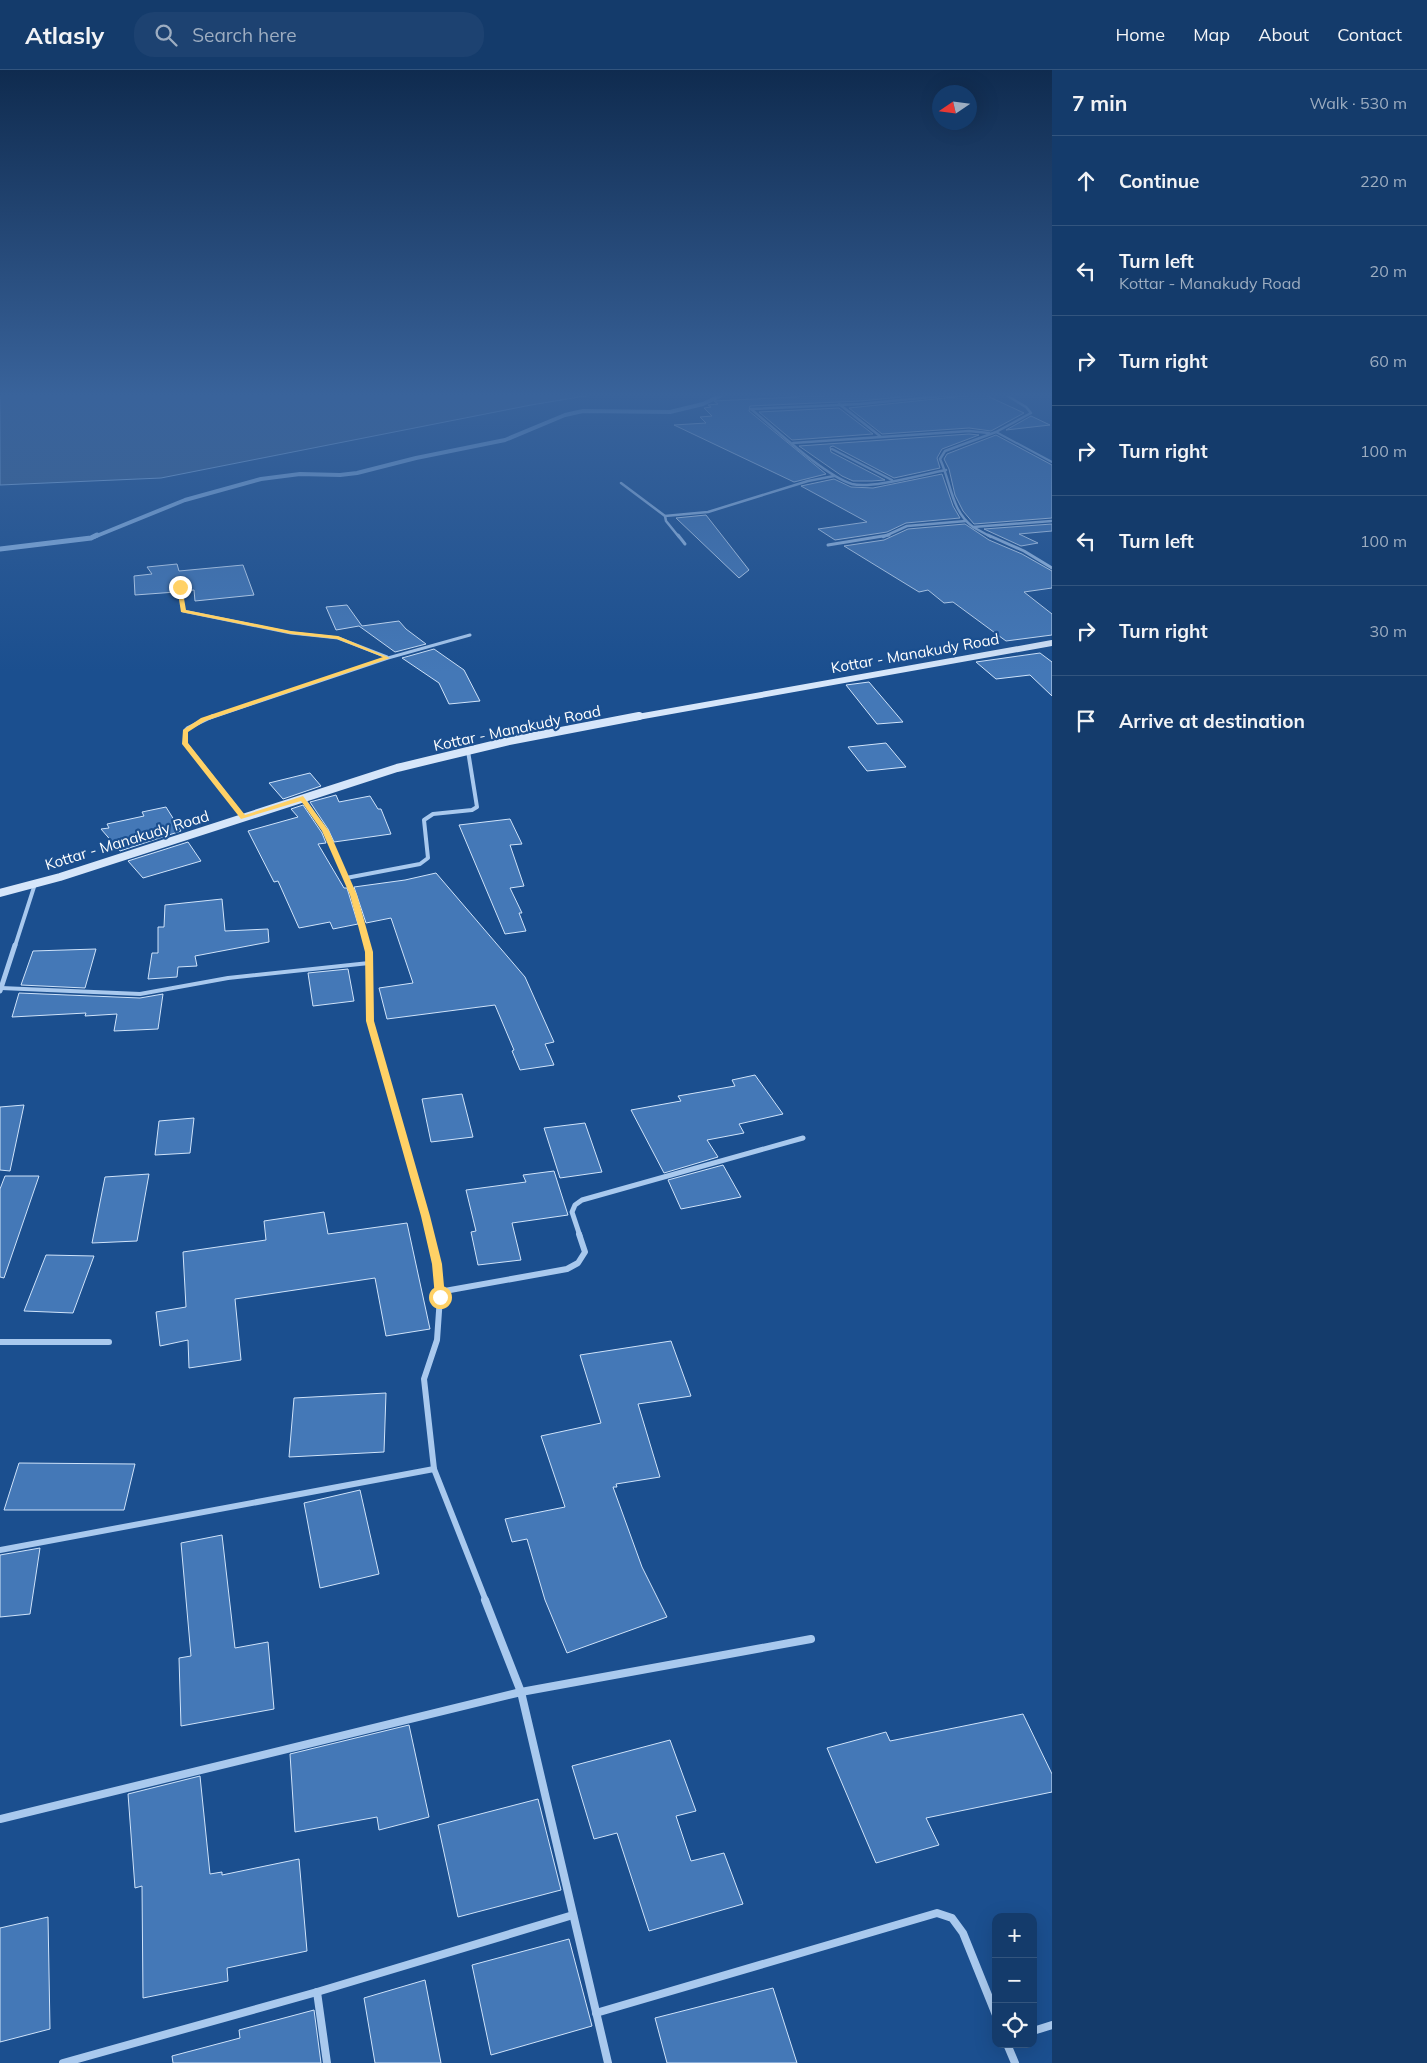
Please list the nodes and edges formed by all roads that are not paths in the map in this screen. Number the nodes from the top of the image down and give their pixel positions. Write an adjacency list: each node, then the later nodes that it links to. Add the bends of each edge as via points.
1 (625, 486): 4 (street)
2 (795, 486): 4 (street, via 708,512)
3 (950, 486): 5 (street, via 953,503)
4 (665, 516): 8 (street)
5 (966, 521): 7 (street); 9 (street, via 907,526 886,536)
6 (1052, 521): 7 (street)
7 (973, 526): 10 (street)
8 (685, 544)
9 (828, 545)
10 (1052, 568)
11 (180, 587): 14 (street, via 183,611 338,638)
12 (470, 635): 14 (street)
13 (1052, 642): 15 (main road, Kottar - Manakudy Road, via 682,708)
14 (388, 658): 17 (street, via 220,713 185,731 185,744 190,752)
15 (468, 751): 16 (main road, Kottar - Manakudy Road, via 397,768); 18 (street, via 477,807 468,811 434,814 424,820 427,861)
16 (303, 798): 17 (main road, Kottar - Manakudy Road); 18 (street, via 325,831)
17 (244, 818): 19 (main road, Kottar - Manakudy Road)
18 (346, 878): 21 (street, via 354,895)
19 (35, 883): 20 (main road, Kottar - Manakudy Road); 22 (street)
20 (0, 893)
21 (369, 963): 22 (lane, via 228,978 140,994); 24 (street, via 370,1021 426,1216)
22 (1, 990)
23 (803, 1138): 24 (street, via 582,1200 572,1212 585,1252 577,1264 567,1269)
24 (440, 1292): 27 (street, via 437,1340 424,1379)
25 (0, 1342): 26 (street)
26 (109, 1342)
27 (434, 1469): 28 (street); 30 (street)
28 (0, 1550)
29 (811, 1639): 30 (street)
30 (521, 1692): 31 (street); 32 (street)
31 (0, 1819)
32 (573, 1914): 33 (street); 35 (street)
33 (318, 1992): 39 (street); 40 (street)
34 (992, 2005): 35 (street, via 963,1933 952,1918 937,1913)
35 (596, 2012): 41 (street)
36 (1052, 2025): 37 (street)
37 (1037, 2030)
38 (1009, 2048): 42 (street)
39 (63, 2063)
40 (327, 2063)
41 (608, 2063)
42 (1015, 2063)

